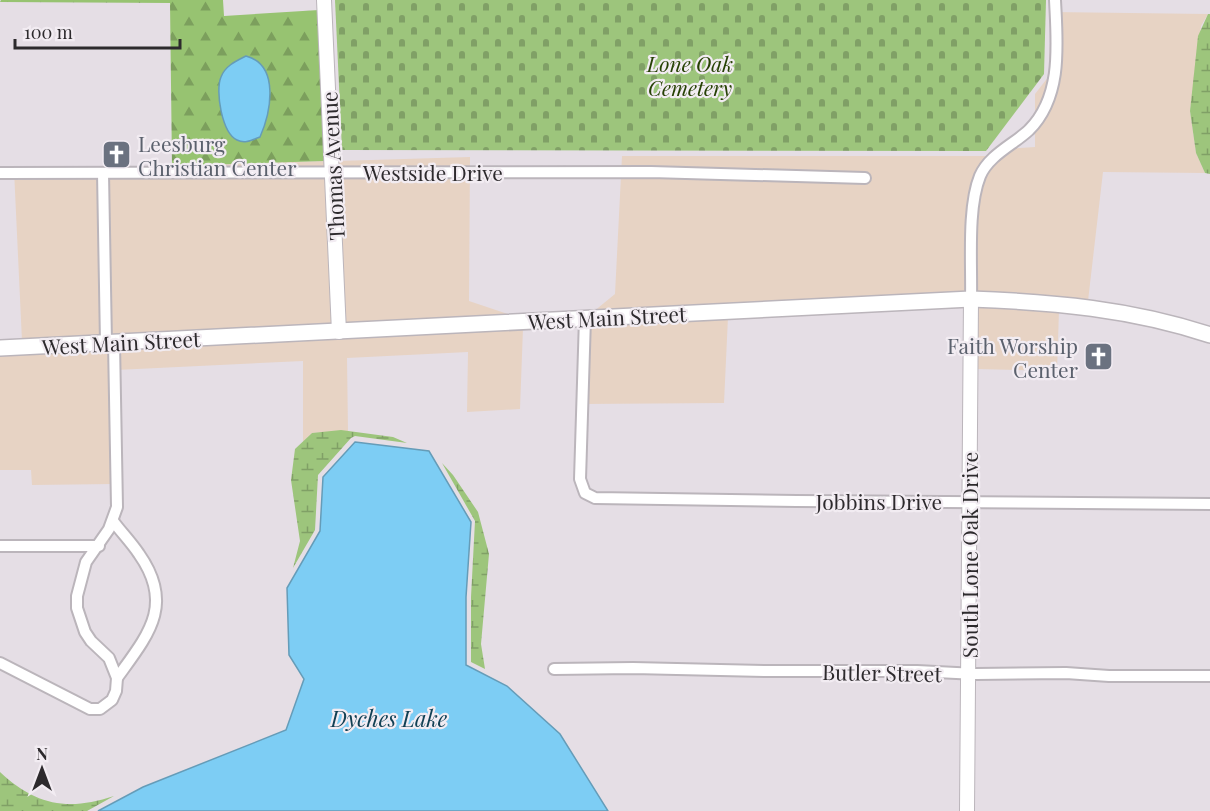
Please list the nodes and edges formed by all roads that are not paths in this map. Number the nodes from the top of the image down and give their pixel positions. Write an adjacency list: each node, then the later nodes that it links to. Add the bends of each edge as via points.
1 (324, 0): 3 (street, Thomas Avenue)
2 (1055, 0): 7 (street, via 1056,79 1030,129 989,162 977,184)
3 (333, 172): 5 (street, Westside Drive); 6 (street, Westside Drive, via 651,172); 9 (street, Thomas Avenue)
4 (0, 173): 5 (street, Westside Drive)
5 (103, 173): 11 (street)
6 (865, 178)
7 (971, 299): 8 (main road, West Main Street); 10 (main road, West Main Street, via 1043,301 1121,311); 13 (street, South Lone Oak Drive)
8 (585, 318): 9 (main road, West Main Street); 13 (street, Jobbins Drive, via 580,479 585,493 595,498)
9 (339, 332): 11 (main road, West Main Street)
10 (1210, 335)
11 (110, 343): 12 (main road, West Main Street); 15 (street, via 117,507)
12 (0, 348)
13 (969, 501): 14 (street, Jobbins Drive); 20 (street, South Lone Oak Drive)
14 (1210, 504)
15 (113, 521): 17 (street); 22 (street, via 147,567 157,595 151,624)
16 (0, 546): 17 (street)
17 (99, 546): 22 (street, via 82,573 77,608 85,632 109,658)
18 (0, 663): 22 (street, via 94,710 112,700)
19 (554, 669): 20 (street, Butler Street)
20 (968, 674): 21 (street, Butler Street); 23 (street, South Lone Oak Drive)
21 (1210, 676)
22 (117, 678)
23 (967, 811)

